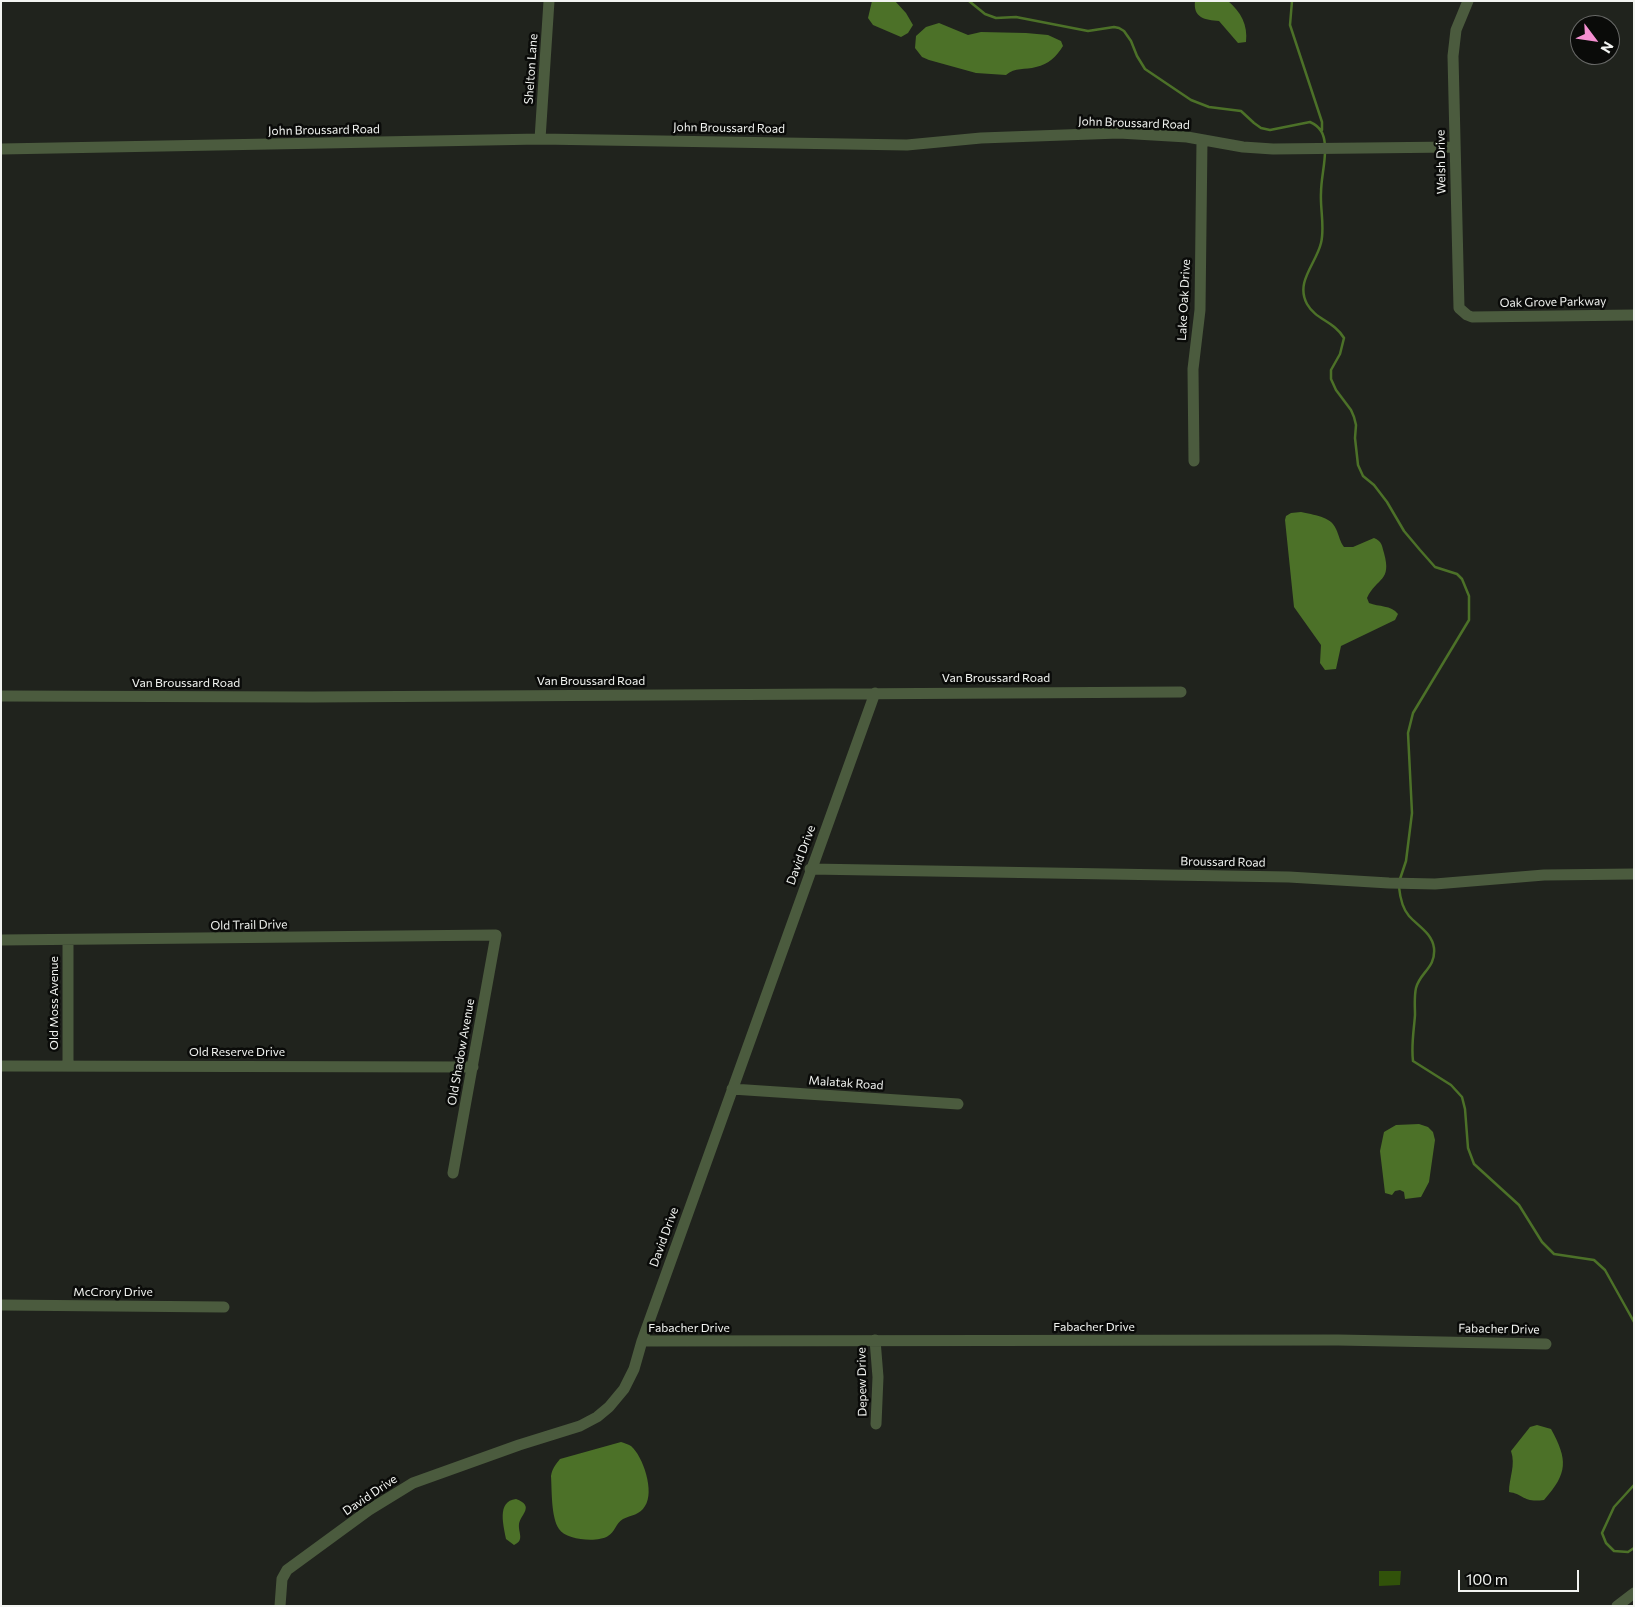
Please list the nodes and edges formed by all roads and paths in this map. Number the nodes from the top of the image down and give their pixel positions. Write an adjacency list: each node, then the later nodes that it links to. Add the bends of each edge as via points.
1 (549, 1): 3 (street, Shelton Lane)
2 (1468, 1): 5 (street, Welsh Drive, via 1458,22 1453,45)
3 (540, 139): 4 (street, John Broussard Road, via 908,145 981,138 1119,133); 6 (street, John Broussard Road)
4 (1202, 140): 5 (street, John Broussard Road, via 1243,147 1311,150); 9 (street, Lake Oak Drive, via 1200,310 1193,369)
5 (1454, 147): 8 (street, Welsh Drive, via 1458,303 1462,312)
6 (1, 149)
7 (1634, 315): 8 (street, Oak Grove Parkway)
8 (1472, 316)
9 (1194, 461)
10 (1181, 692): 11 (street, Van Broussard Road)
11 (875, 693): 12 (street, Van Broussard Road); 13 (street, David Drive)
12 (1, 696)
13 (810, 869): 14 (street, Broussard Road, via 1289,877 1389,884 1455,883 1544,875); 21 (street, David Drive)
14 (1634, 874)
15 (496, 935): 17 (street, Old Trail Drive); 20 (street, Old Shadow Avenue)
16 (1, 940): 17 (street, Old Trail Drive)
17 (68, 940): 19 (street, Old Moss Avenue)
18 (1, 1066): 19 (street, Old Reserve Drive)
19 (68, 1066): 20 (street, Old Reserve Drive)
20 (473, 1066): 23 (street, Old Shadow Avenue)
21 (732, 1089): 22 (street, Malatak Road); 27 (street, David Drive)
22 (958, 1104)
23 (453, 1173)
24 (1, 1305): 25 (street, McCrory Drive)
25 (224, 1307)
26 (875, 1340): 27 (street, Fabacher Drive); 28 (street, Fabacher Drive, via 1338,1340); 29 (street, Depew Drive, via 878,1377)
27 (642, 1341): 31 (street, David Drive, via 624,1389 598,1417 403,1488 287,1570 282,1579)
28 (1546, 1344)
29 (876, 1424)
30 (1634, 1593): 32 (street)
31 (280, 1606)
32 (1617, 1606)

